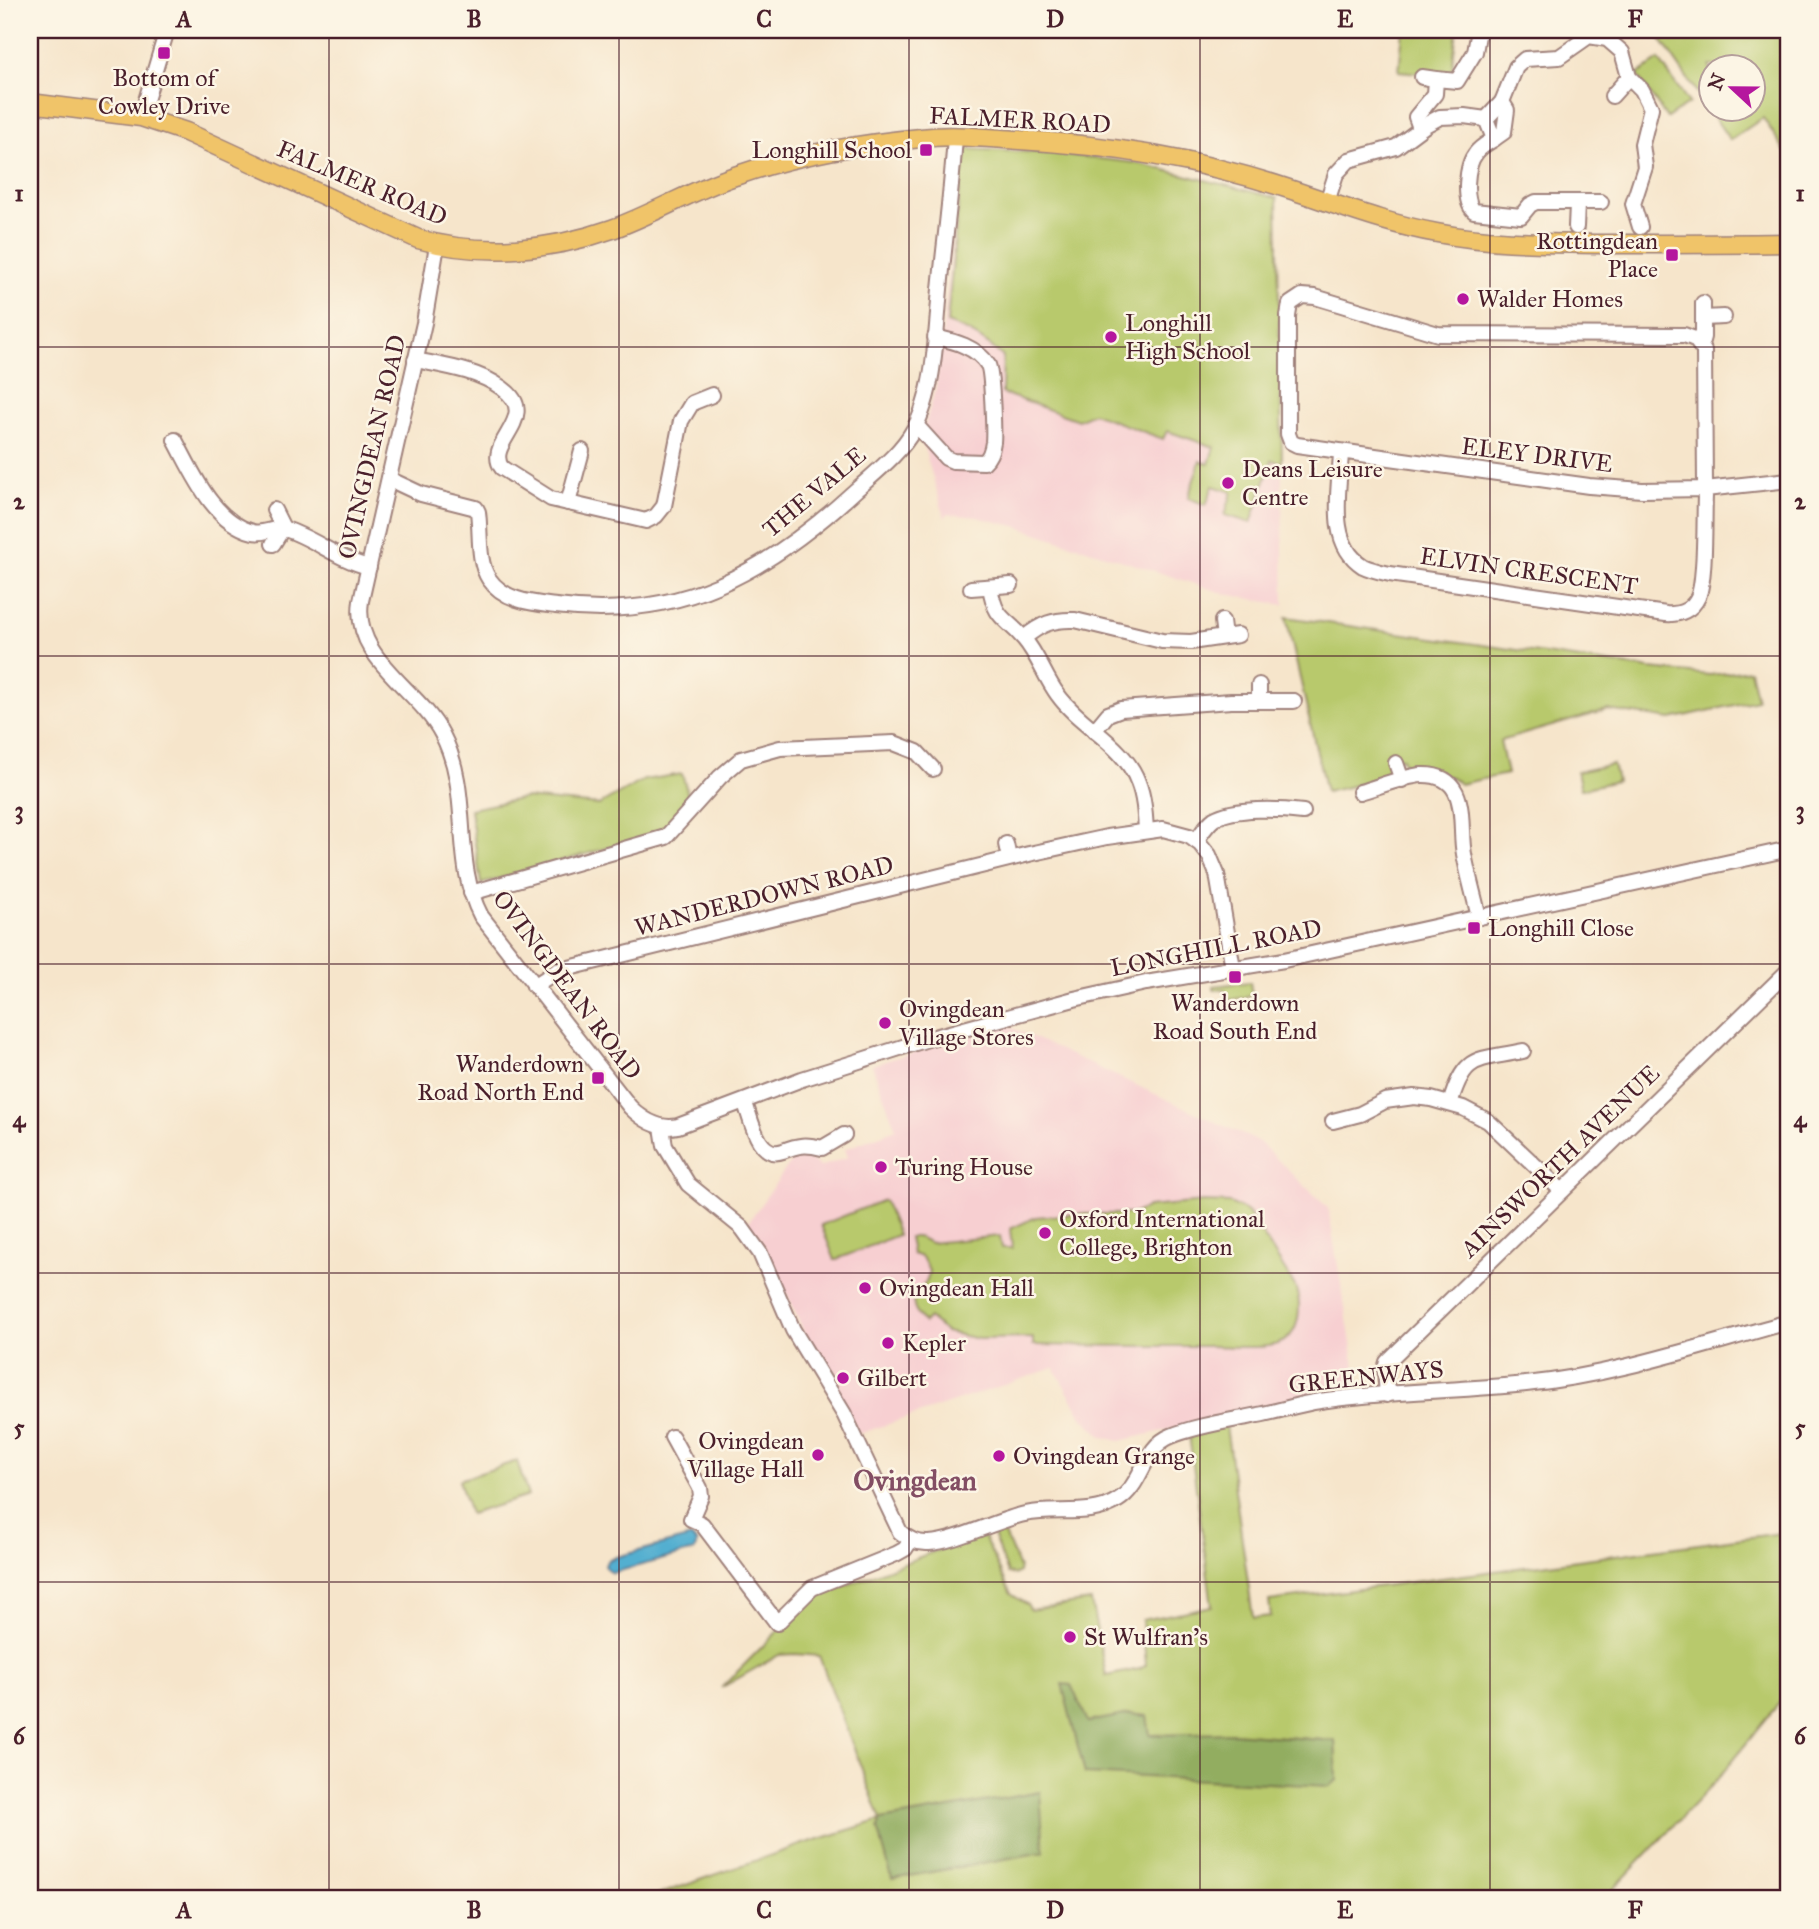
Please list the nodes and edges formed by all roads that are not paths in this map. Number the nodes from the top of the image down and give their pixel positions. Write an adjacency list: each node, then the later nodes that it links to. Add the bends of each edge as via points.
1 (167, 30): 7 (street)
2 (1479, 30): 9 (street, via 1475,52 1457,81 1429,78 1435,94 1416,117)
3 (1629, 77): 4 (street); 5 (street, via 1619,48 1607,39 1589,36 1559,57 1531,57 1520,62); 16 (street, via 1648,98 1651,111 1642,144 1645,167 1633,204)
4 (1612, 96)
5 (1502, 102): 8 (street); 11 (street, via 1507,110 1504,131)
6 (30, 103): 7 (main road, FALMER ROAD)
7 (141, 117): 18 (main road, FALMER ROAD, via 186,132)
8 (1486, 119): 9 (street, via 1440,117); 11 (street)
9 (1420, 128): 12 (street, via 1396,147 1349,160 1338,170)
10 (955, 136): 12 (main road, FALMER ROAD, via 1085,144 1169,157); 18 (main road, FALMER ROAD, via 788,159 704,187 612,229 546,245 508,251); 20 (street, THE VALE)
11 (1494, 139): 14 (street, via 1476,152 1472,162 1467,198 1473,211 1521,216 1535,202)
12 (1327, 202): 17 (main road, FALMER ROAD, via 1402,226 1497,241)
13 (1601, 202): 14 (street)
14 (1577, 204): 15 (street)
15 (1576, 227)
16 (1640, 227)
17 (1789, 243)
18 (437, 244): 22 (street, OVINGDEAN ROAD)
19 (1724, 317): 21 (street, ELVIN CRESCENT, via 1703,310)
20 (935, 338): 24 (street, THE VALE); 24 (street, via 967,347 988,366 993,441 989,458 946,458)
21 (1701, 344): 27 (street, ELEY DRIVE, via 1684,335 1438,334 1302,296 1288,310 1289,438 1297,445); 30 (street, ELVIN CRESCENT)
22 (415, 360): 28 (street, OVINGDEAN ROAD); 31 (street, via 472,373 508,393 517,416 500,448 499,463 551,499)
23 (712, 395): 31 (street, via 692,403 681,421 663,506 656,516 646,521)
24 (916, 425): 28 (street, THE VALE, via 862,485 780,552 711,589 667,603 630,608 577,609 505,594 488,578 483,565 476,508 421,494)
25 (175, 440): 33 (street, via 181,463 225,518 254,532)
26 (582, 451): 31 (street)
27 (1341, 452): 30 (street, ELEY DRIVE, via 1589,486); 30 (street, ELVIN CRESCENT, via 1339,531 1349,553 1366,567 1669,614 1688,609 1699,594)
28 (389, 479): 35 (street, OVINGDEAN ROAD)
29 (1789, 480): 30 (street, ELEY DRIVE)
30 (1705, 489)
31 (568, 503)
32 (274, 510): 33 (street)
33 (283, 528): 34 (street); 35 (street)
34 (273, 544)
35 (369, 567): 53 (street, OVINGDEAN ROAD, via 360,608 364,636 375,656 420,702 444,738 459,783)
36 (1011, 585): 37 (street)
37 (990, 587): 38 (street); 40 (street, via 998,613)
38 (971, 589)
39 (1222, 621): 40 (street, via 1231,636 1191,642 1162,641 1075,620 1042,625)
40 (1024, 638): 44 (street, via 1058,695)
41 (1259, 685): 42 (street)
42 (1259, 700): 43 (street); 44 (street, via 1121,709 1108,714)
43 (1294, 701)
44 (1094, 731): 50 (street, via 1122,755 1134,774)
45 (1396, 763): 47 (street)
46 (933, 769): 53 (street, via 917,752 894,743 780,748 741,759 666,837)
47 (1402, 780): 48 (street); 54 (street, via 1432,776 1455,792 1463,813 1463,851)
48 (1360, 792)
49 (1303, 812): 51 (street, via 1228,814 1211,821)
50 (1146, 830): 51 (street, WANDERDOWN ROAD, via 1170,830); 57 (street, WANDERDOWN ROAD, via 1007,851 563,970)
51 (1196, 841): 55 (street, via 1215,869)
52 (1789, 849): 54 (street, LONGHILL ROAD)
53 (471, 894): 57 (street, OVINGDEAN ROAD, via 481,916)
54 (1479, 917): 55 (street, LONGHILL ROAD)
55 (1233, 968): 59 (street, LONGHILL ROAD, via 1146,983 979,1025)
56 (1789, 971): 64 (street, AINSWORTH AVENUE)
57 (534, 986): 62 (street, OVINGDEAN ROAD, via 630,1107)
58 (1523, 1051): 60 (street, via 1487,1053 1472,1062 1459,1078)
59 (745, 1102): 62 (street, LONGHILL ROAD, via 678,1126); 63 (street, via 766,1150 776,1152 801,1144 822,1154)
60 (1450, 1104): 61 (street, via 1402,1099 1349,1110); 64 (street, via 1482,1116)
61 (1333, 1121)
62 (662, 1126): 68 (street, via 665,1146 688,1184 742,1228 760,1253 793,1330 844,1414 900,1532)
63 (844, 1135)
64 (1562, 1191): 66 (street, AINSWORTH AVENUE, via 1387,1362)
65 (1789, 1321): 66 (street, GREENWAYS, via 1591,1374)
66 (1387, 1395): 68 (street, GREENWAYS, via 1320,1401 1172,1435 1152,1452 1128,1492 1111,1504 1026,1513 940,1541)
67 (672, 1437): 68 (street, via 700,1488 691,1519 702,1524 777,1623 812,1588 896,1554)
68 (911, 1540)

